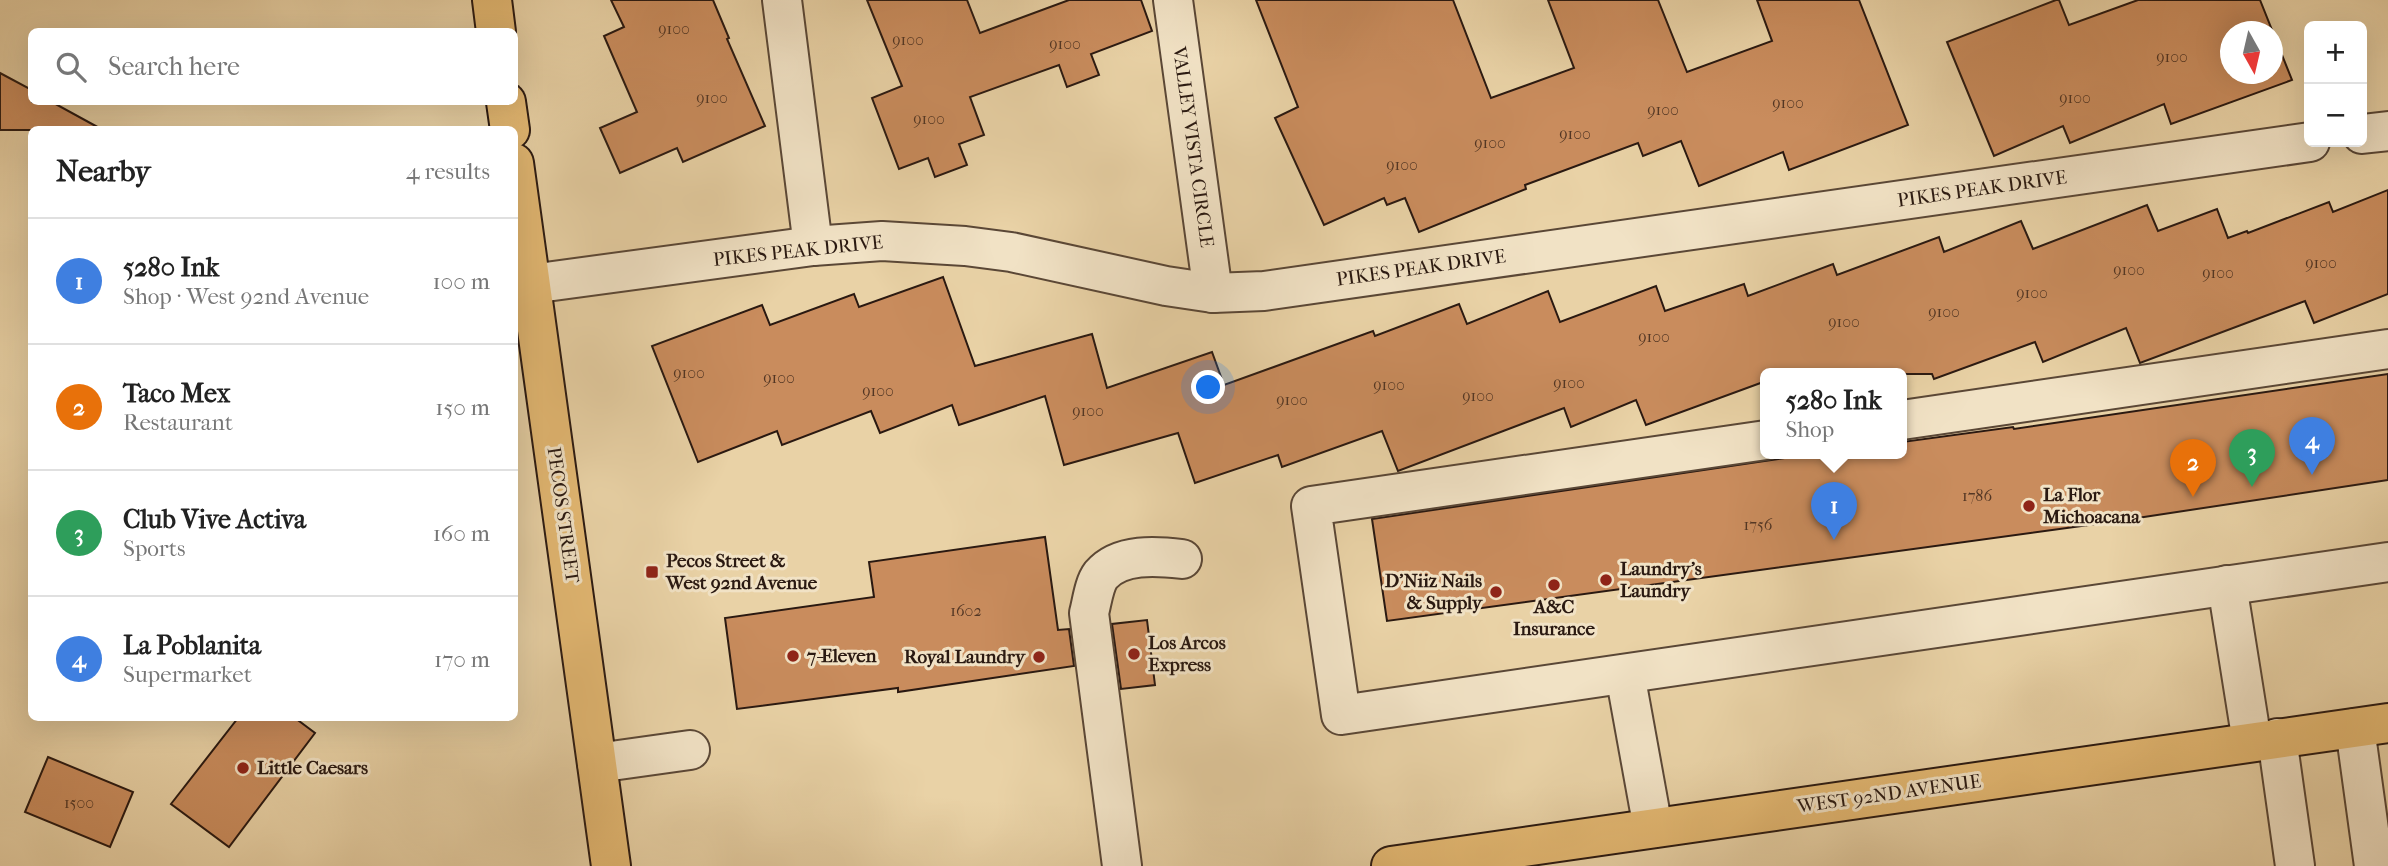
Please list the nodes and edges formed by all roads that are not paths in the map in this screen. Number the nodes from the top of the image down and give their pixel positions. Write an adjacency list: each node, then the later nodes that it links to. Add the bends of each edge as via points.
1 (492, 0): 4 (main road)
2 (782, 0): 11 (street)
3 (1173, 0): 13 (street, VALLEY VISTA CIRCLE)
4 (496, 28)
5 (506, 105): 6 (main road)
6 (509, 126)
7 (2388, 131): 8 (street)
8 (2367, 133)
9 (2304, 143): 13 (street, PIKES PEAK DRIVE, via 1264,291)
10 (518, 191): 12 (main road, PECOS STREET)
11 (813, 246): 12 (street, PIKES PEAK DRIVE); 13 (street, PIKES PEAK DRIVE, via 882,241 999,250)
12 (531, 284): 24 (main road, PECOS STREET)
13 (1213, 293)
14 (2388, 349): 15 (street)
15 (1907, 419)
16 (1760, 441): 20 (street, via 1311,506 1341,715)
17 (1182, 559): 27 (street, via 1149,556 1118,564 1101,575 1089,613)
18 (2388, 562): 19 (street)
19 (2227, 585): 20 (street); 22 (street)
20 (1625, 674): 25 (street)
21 (2371, 726): 22 (main road, WEST 92ND AVENUE); 30 (street)
22 (2264, 740): 25 (main road, WEST 92ND AVENUE); 29 (street)
23 (690, 750): 24 (street)
24 (597, 764): 26 (main road, PECOS STREET)
25 (1653, 828): 28 (main road, WEST 92ND AVENUE)
26 (611, 866)
27 (1122, 866)
28 (1391, 866)
29 (2295, 866)
30 (2374, 866)

